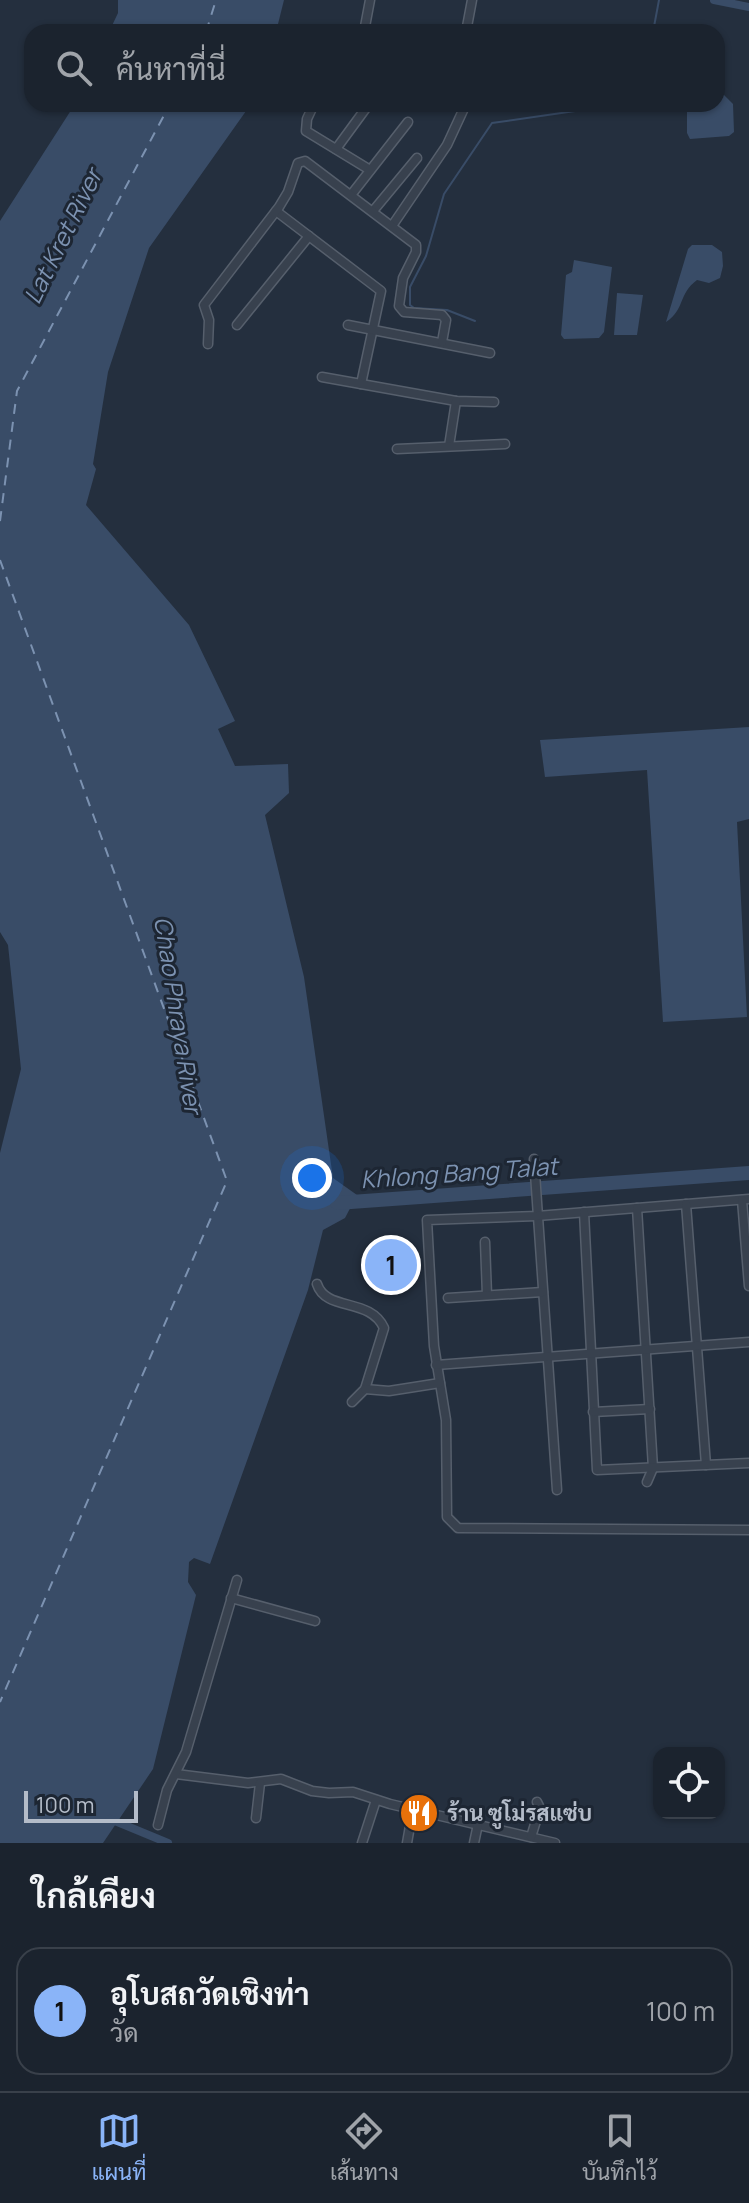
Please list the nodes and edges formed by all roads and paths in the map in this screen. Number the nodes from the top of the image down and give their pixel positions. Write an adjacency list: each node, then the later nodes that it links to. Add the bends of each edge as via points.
1 (370, 0): 3 (street)
2 (472, 0): 4 (street)
3 (366, 24)
4 (468, 24)
5 (310, 112): 9 (street, via 306,131)
6 (363, 112): 9 (street)
7 (462, 112): 15 (street, via 447,145)
8 (408, 122): 11 (street)
9 (336, 149): 11 (street)
10 (417, 158): 14 (street)
11 (370, 170): 12 (street)
12 (351, 195): 13 (street, via 300,156); 14 (street)
13 (276, 211): 16 (street); 21 (street, via 204,305)
14 (373, 211): 15 (street)
15 (392, 226): 20 (street, via 416,248 403,278 400,310 442,315)
16 (309, 236): 17 (street); 19 (street, via 381,291)
17 (237, 325)
18 (348, 325): 19 (street)
19 (372, 330): 20 (street); 24 (street)
20 (442, 342): 22 (street)
21 (208, 344)
22 (490, 353)
23 (322, 377): 24 (street)
24 (361, 384): 25 (street)
25 (456, 401): 26 (street); 28 (street)
26 (494, 402)
27 (505, 444): 28 (street)
28 (449, 446): 29 (street)
29 (397, 449)
30 (534, 1159): 35 (street)
31 (746, 1200): 32 (street); 38 (street)
32 (686, 1204): 33 (street); 43 (street)
33 (637, 1208): 34 (street); 44 (street)
34 (584, 1212): 35 (street); 45 (street)
35 (537, 1216): 39 (street); 47 (street, via 427,1220)
36 (485, 1242): 40 (street)
37 (317, 1284): 49 (street, via 328,1299 372,1312 384,1328)
38 (749, 1286)
39 (543, 1292): 40 (street); 46 (street)
40 (487, 1295): 41 (street)
41 (448, 1298)
42 (749, 1342): 43 (street)
43 (698, 1345): 44 (street); 54 (street)
44 (646, 1349): 45 (street); 51 (street)
45 (591, 1353): 46 (street); 52 (street)
46 (548, 1356): 47 (street); 57 (street)
47 (436, 1365): 48 (street)
48 (440, 1383): 49 (street); 58 (street, via 446,1420 447,1517 458,1528)
49 (365, 1389): 50 (street)
50 (352, 1402)
51 (650, 1409): 52 (street); 55 (street)
52 (593, 1412): 55 (street, via 597,1470)
53 (749, 1463): 54 (street)
54 (706, 1465): 55 (street)
55 (653, 1468): 56 (street)
56 (647, 1482)
57 (557, 1490)
58 (749, 1530)
59 (237, 1580): 60 (street)
60 (231, 1598): 61 (street); 62 (street)
61 (315, 1621)
62 (176, 1774): 63 (street); 69 (street)
63 (260, 1783): 64 (street, via 281,1779 312,1791 353,1792); 67 (street)
64 (376, 1800): 66 (street); 71 (street)
65 (537, 1802): 70 (street)
66 (413, 1809): 68 (street); 72 (street)
67 (256, 1818)
68 (478, 1824): 70 (street); 73 (street)
69 (158, 1825)
70 (531, 1837): 74 (street)
71 (362, 1843)
72 (407, 1843)
73 (474, 1843)
74 (555, 1843)

